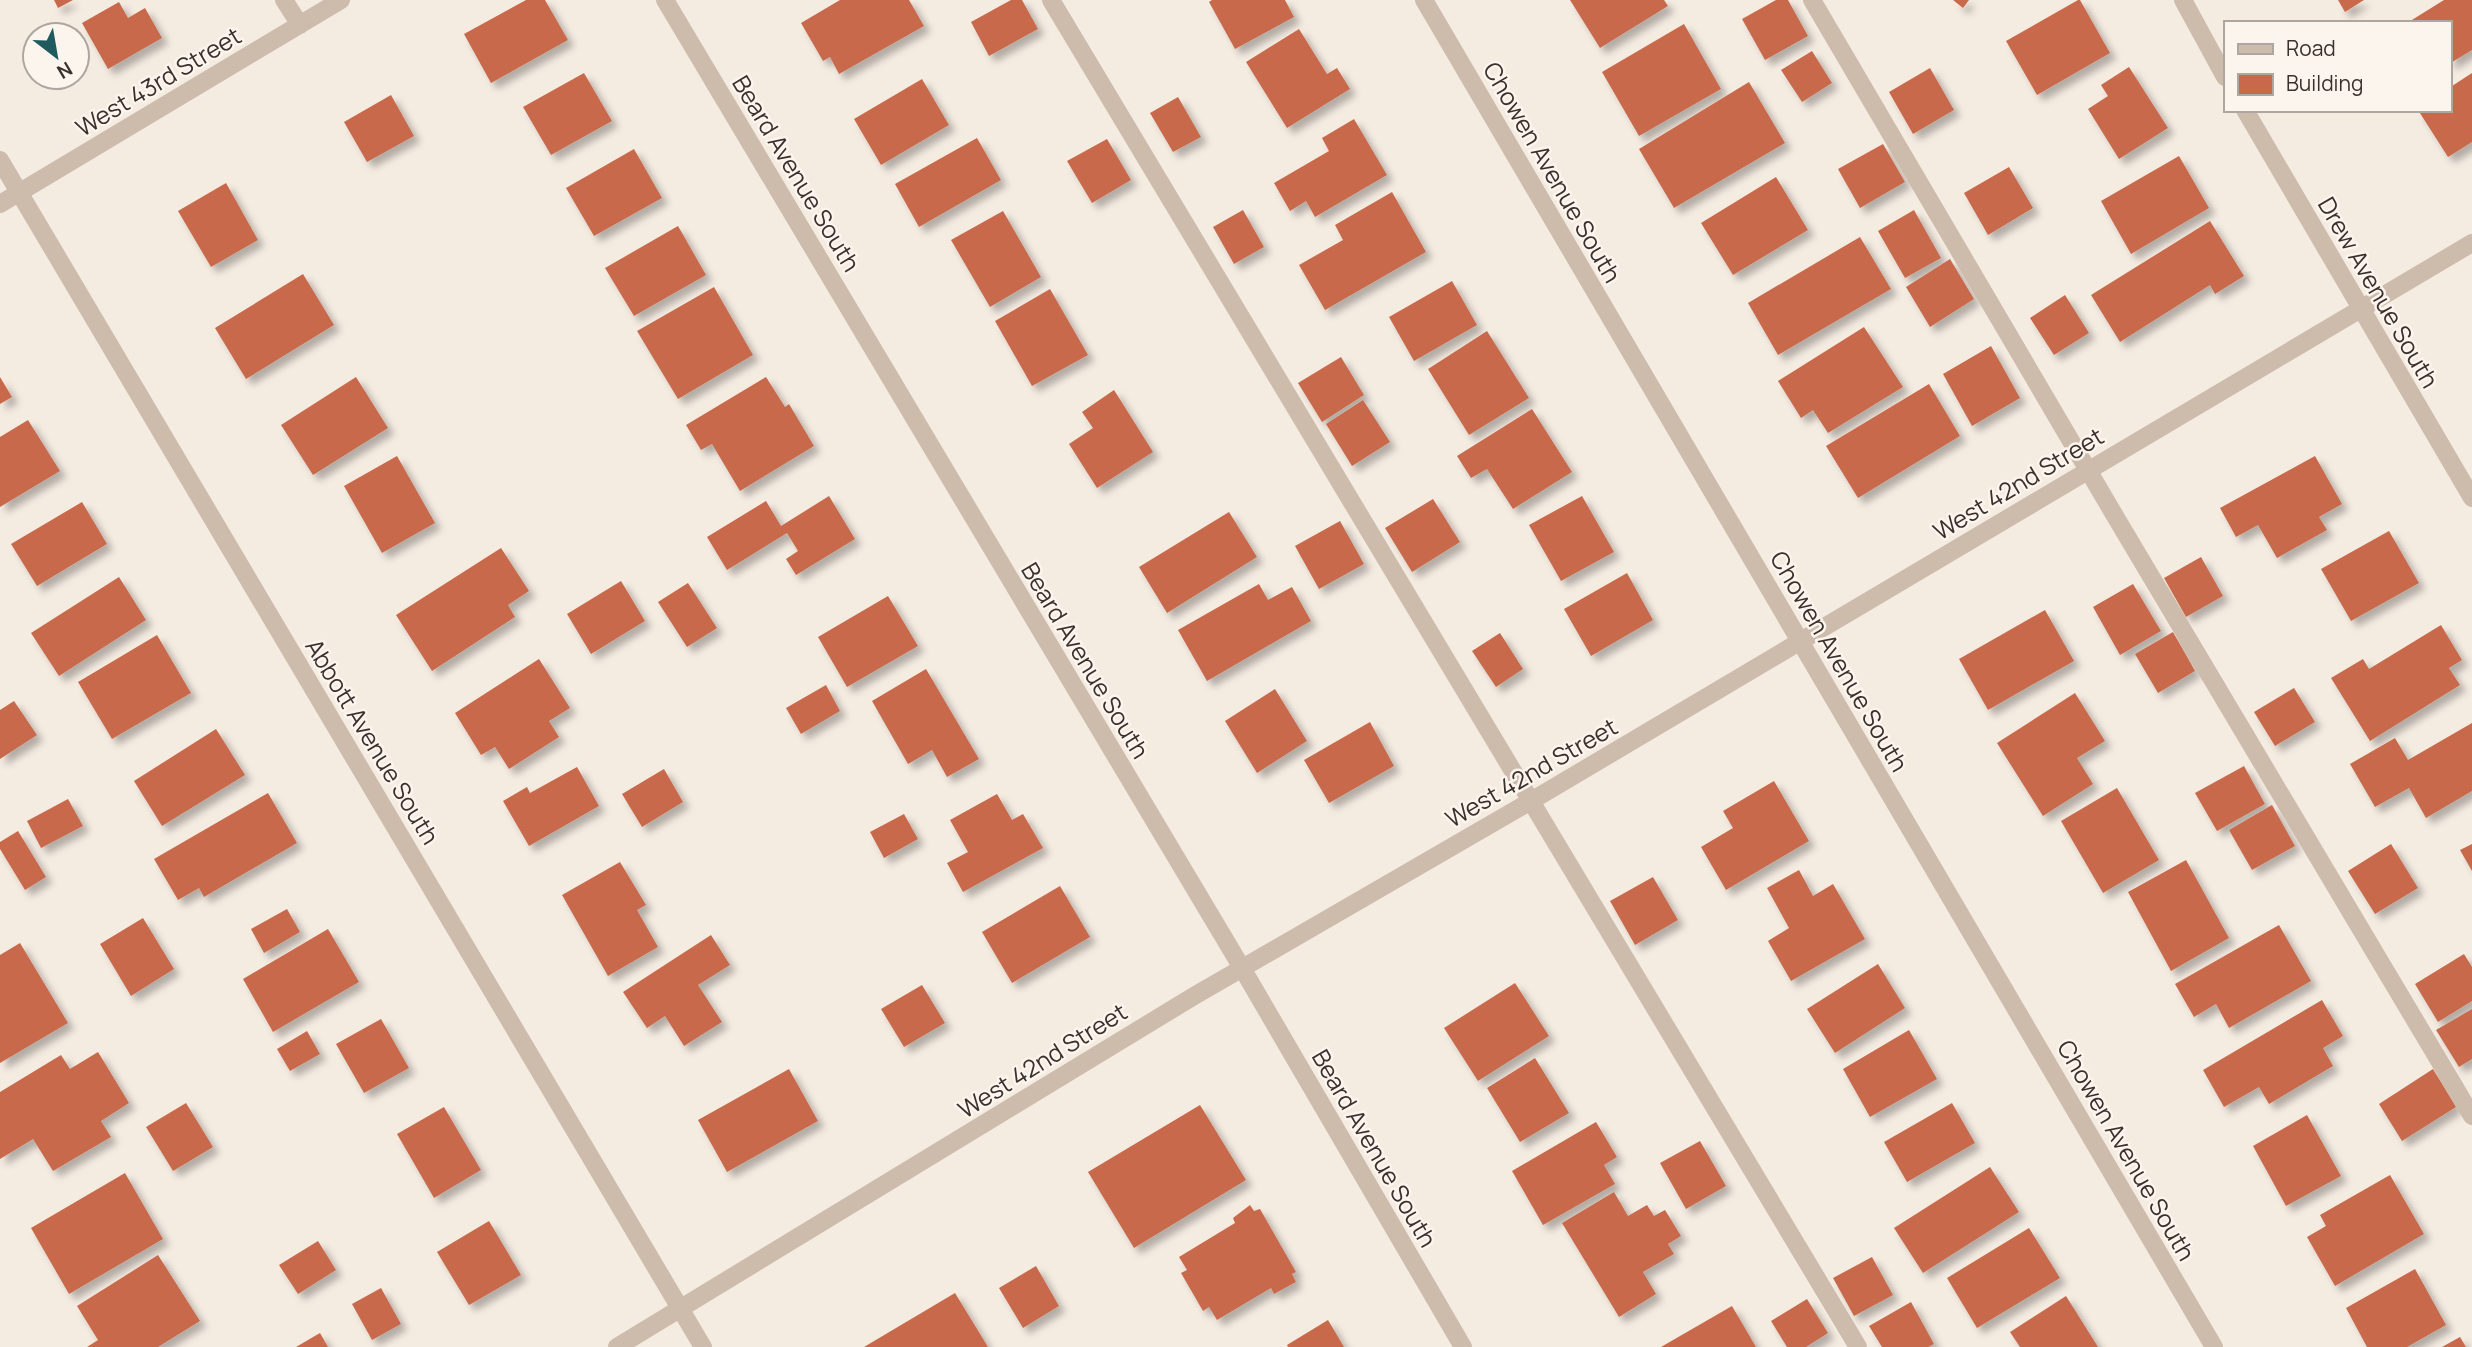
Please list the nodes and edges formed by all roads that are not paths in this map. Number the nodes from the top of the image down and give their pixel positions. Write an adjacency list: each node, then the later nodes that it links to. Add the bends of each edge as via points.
1 (284, 0): 8 (street)
2 (341, 0): 8 (street, West 43rd Street)
3 (665, 0): 20 (street, Beard Avenue South)
4 (1051, 0): 19 (street)
5 (1424, 0): 18 (street, Chowen Avenue South)
6 (1812, 0): 16 (street)
7 (2183, 0): 9 (street)
8 (300, 25): 12 (street, West 43rd Street)
9 (2224, 75)
10 (2246, 112): 15 (street, Drew Avenue South)
11 (0, 160): 12 (street, Abbott Avenue South)
12 (19, 192): 13 (street, West 43rd Street); 22 (street, Abbott Avenue South)
13 (0, 204)
14 (2472, 243): 15 (street, West 42nd Street)
15 (2360, 309): 16 (street, West 42nd Street); 17 (street, Drew Avenue South)
16 (2088, 470): 18 (street, West 42nd Street); 21 (street)
17 (2472, 498)
18 (1799, 642): 19 (street, West 42nd Street); 27 (street, Chowen Avenue South)
19 (1531, 802): 20 (street, West 42nd Street); 26 (street)
20 (1242, 968): 22 (street, West 42nd Street); 25 (street, Beard Avenue South)
21 (2472, 1116)
22 (681, 1309): 23 (street, West 42nd Street); 24 (street, Abbott Avenue South)
23 (617, 1347)
24 (704, 1347)
25 (1463, 1347)
26 (1858, 1347)
27 (2214, 1347)

